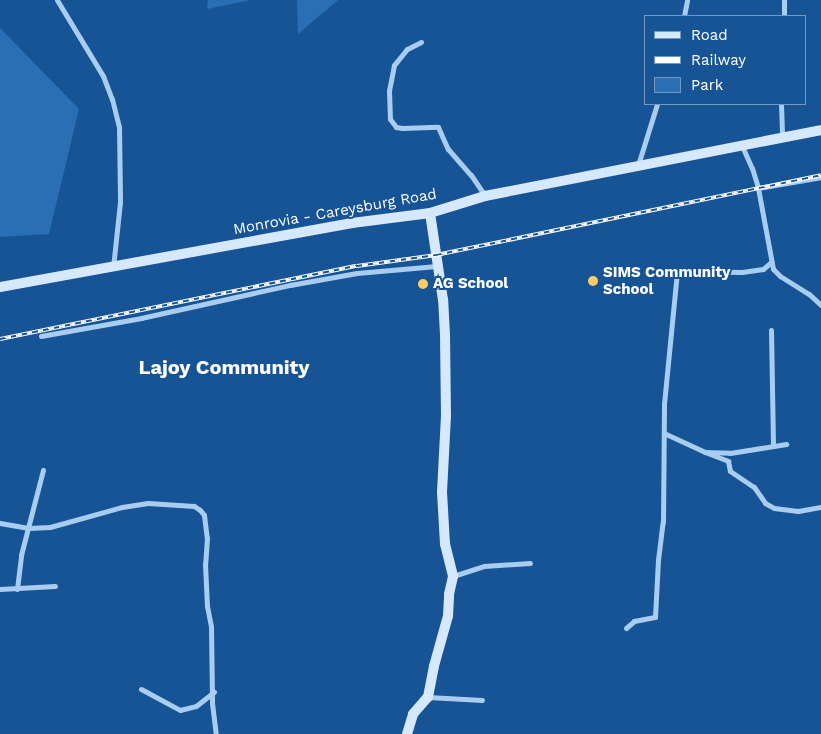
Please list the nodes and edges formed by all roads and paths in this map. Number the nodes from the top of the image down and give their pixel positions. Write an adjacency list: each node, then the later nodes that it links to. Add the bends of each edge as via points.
1 (57, 0): 19 (street, via 102,76 119,127 120,202)
2 (687, 0): 4 (street)
3 (784, 0): 5 (street)
4 (684, 15)
5 (784, 15)
6 (421, 42): 15 (street, via 407,49 394,65 389,91 390,119 396,127 402,128 438,127 448,149)
7 (658, 105): 12 (street)
8 (781, 105): 10 (street)
9 (821, 130): 10 (main road, Monrovia - Careysburg Road)
10 (782, 137): 11 (main road, Monrovia - Careysburg Road)
11 (742, 145): 12 (main road, Monrovia - Careysburg Road); 14 (street)
12 (638, 166): 15 (main road, Monrovia - Careysburg Road)
13 (821, 177): 14 (street)
14 (758, 188): 17 (street)
15 (486, 196): 16 (main road, Monrovia - Careysburg Road)
16 (430, 213): 18 (main road); 19 (main road, Monrovia - Careysburg Road, via 352,223)
17 (771, 262): 21 (street, via 780,276); 24 (street, via 763,269 742,272 677,271 664,404)
18 (438, 266): 23 (street, via 357,273); 33 (main road, via 446,346 442,492 445,544)
19 (113, 268): 20 (main road, Monrovia - Careysburg Road)
20 (0, 287)
21 (821, 304)
22 (771, 330): 25 (street)
23 (41, 336)
24 (666, 434): 27 (street); 37 (street, via 655,617 634,621)
25 (773, 444): 26 (street); 27 (street, via 730,453)
26 (786, 444)
27 (705, 452): 29 (street, via 728,461 730,471 749,483 774,508 798,512)
28 (43, 470): 31 (street)
29 (821, 507)
30 (0, 523): 31 (street)
31 (29, 528): 36 (street, via 21,555); 39 (street, via 50,527 148,503 194,506 200,510 207,538 205,564)
32 (530, 564): 33 (street, via 484,566)
33 (453, 576): 40 (main road, via 448,594 448,616)
34 (55, 586): 36 (street)
35 (0, 589): 36 (street)
36 (18, 589)
37 (626, 628)
38 (141, 689): 39 (street, via 180,710 196,706)
39 (214, 692): 42 (street, via 212,703)
40 (428, 697): 41 (street); 43 (main road, via 413,714)
41 (482, 700)
42 (216, 734)
43 (407, 734)

